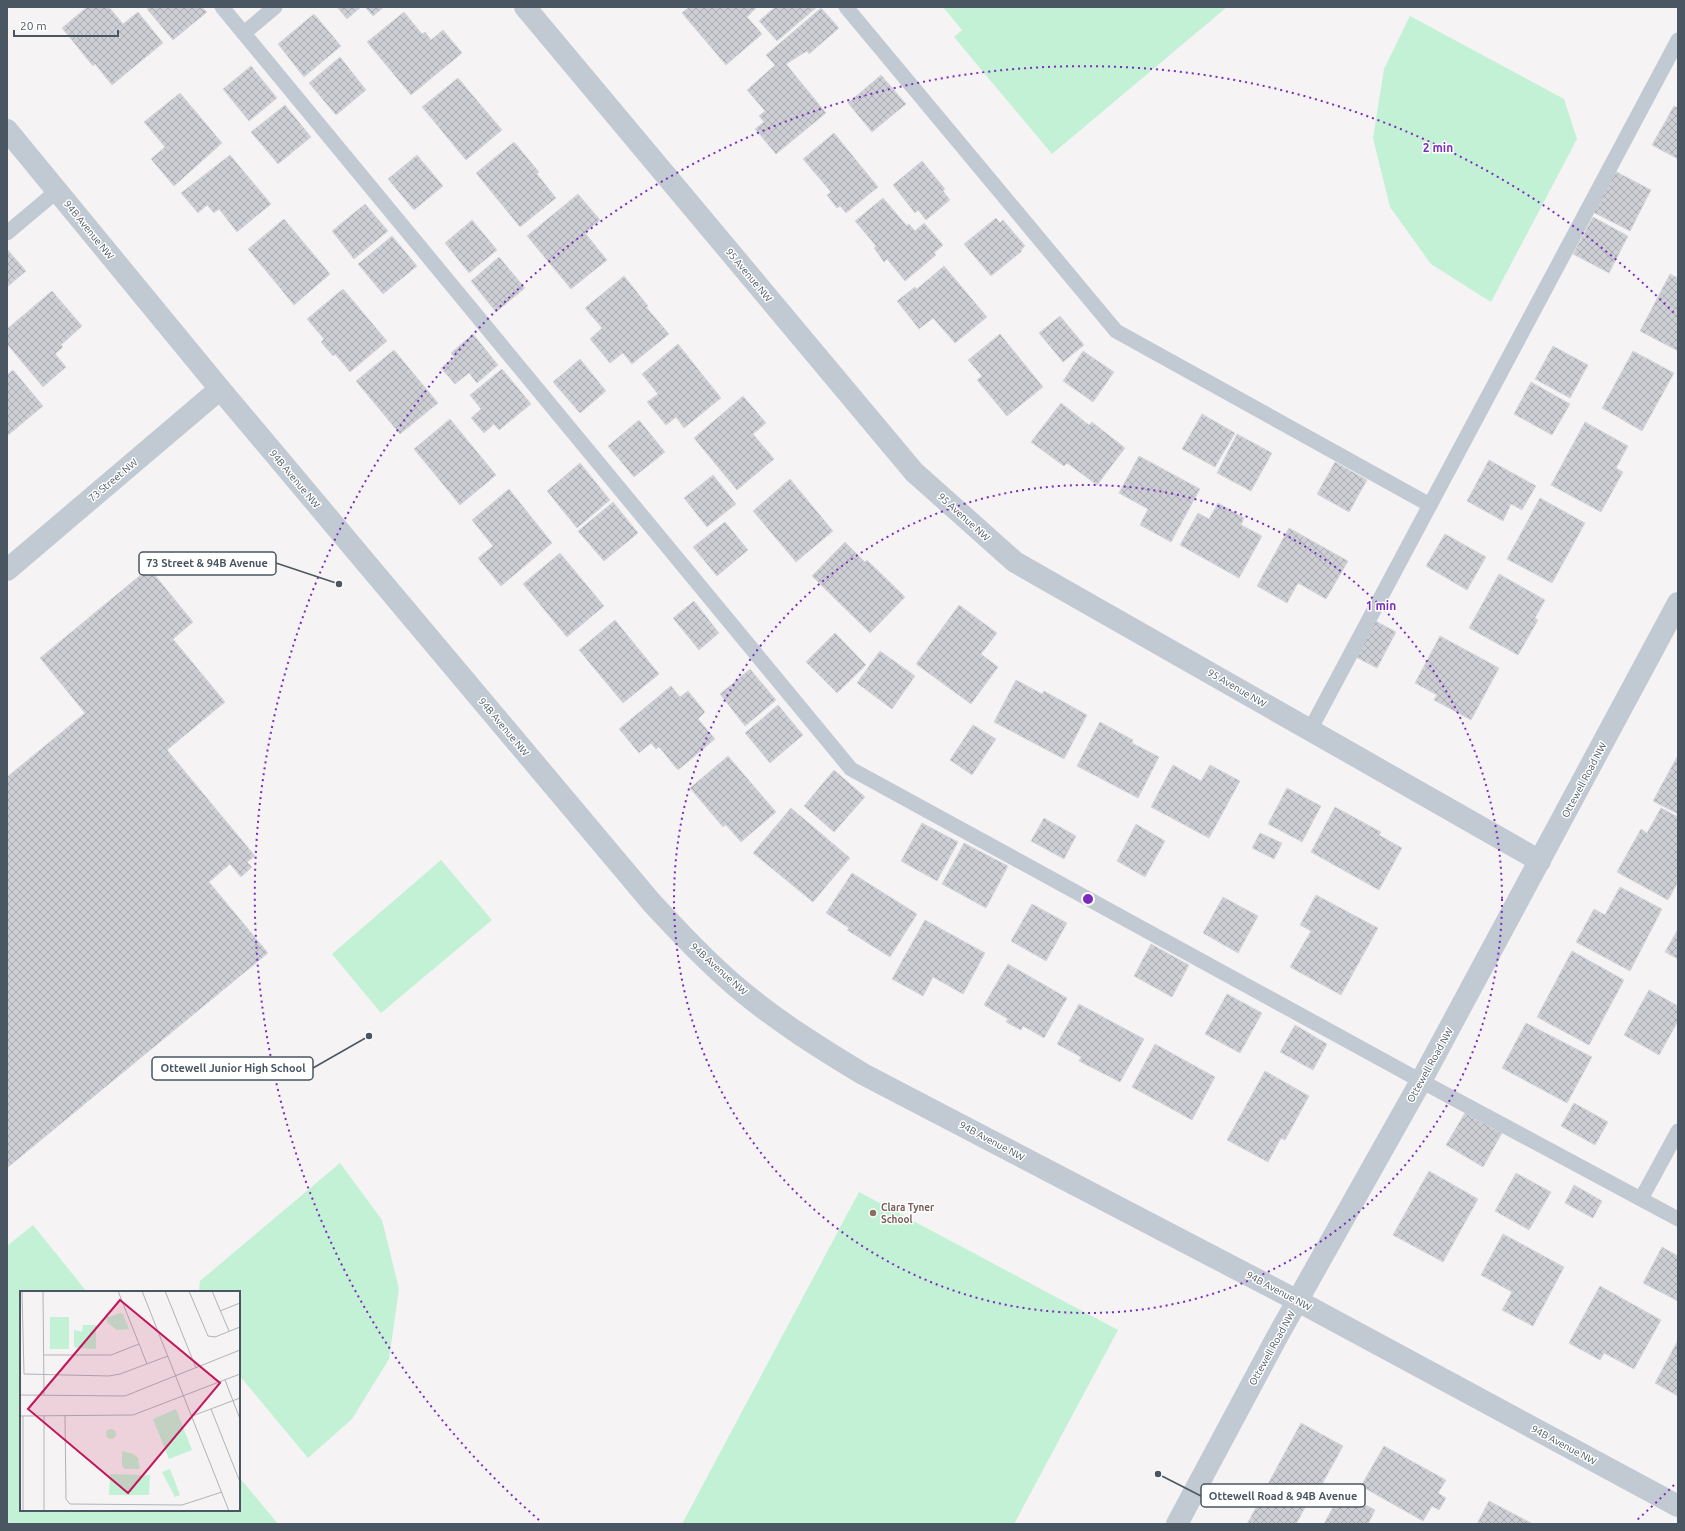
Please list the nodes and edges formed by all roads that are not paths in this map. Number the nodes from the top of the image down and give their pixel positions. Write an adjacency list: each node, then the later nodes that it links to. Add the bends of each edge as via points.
1 (222, 7): 5 (lane)
2 (275, 7): 5 (lane)
3 (525, 7): 14 (street, 95 Avenue NW, via 914,472 1015,562)
4 (846, 7): 11 (lane, via 1116,331)
5 (244, 33): 16 (lane, via 851,769)
6 (1678, 40): 11 (lane)
7 (7, 130): 8 (street, 94B Avenue NW)
8 (57, 191): 9 (lane); 10 (street, 94B Avenue NW)
9 (7, 233)
10 (220, 389): 12 (street, 73 Street NW); 20 (street, 94B Avenue NW, via 652,904 740,989 824,1050 863,1074)
11 (1430, 505): 14 (lane)
12 (7, 570)
13 (1678, 603): 15 (street, Ottewell Road NW)
14 (1310, 730): 15 (street, 95 Avenue NW)
15 (1540, 861): 16 (street, Ottewell Road NW)
16 (1421, 1081): 18 (lane); 20 (street, Ottewell Road NW)
17 (1678, 1131): 18 (lane)
18 (1641, 1199): 19 (lane)
19 (1678, 1219)
20 (1298, 1301): 21 (street, 94B Avenue NW); 22 (street, Ottewell Road NW)
21 (1678, 1506)
22 (1177, 1524)

